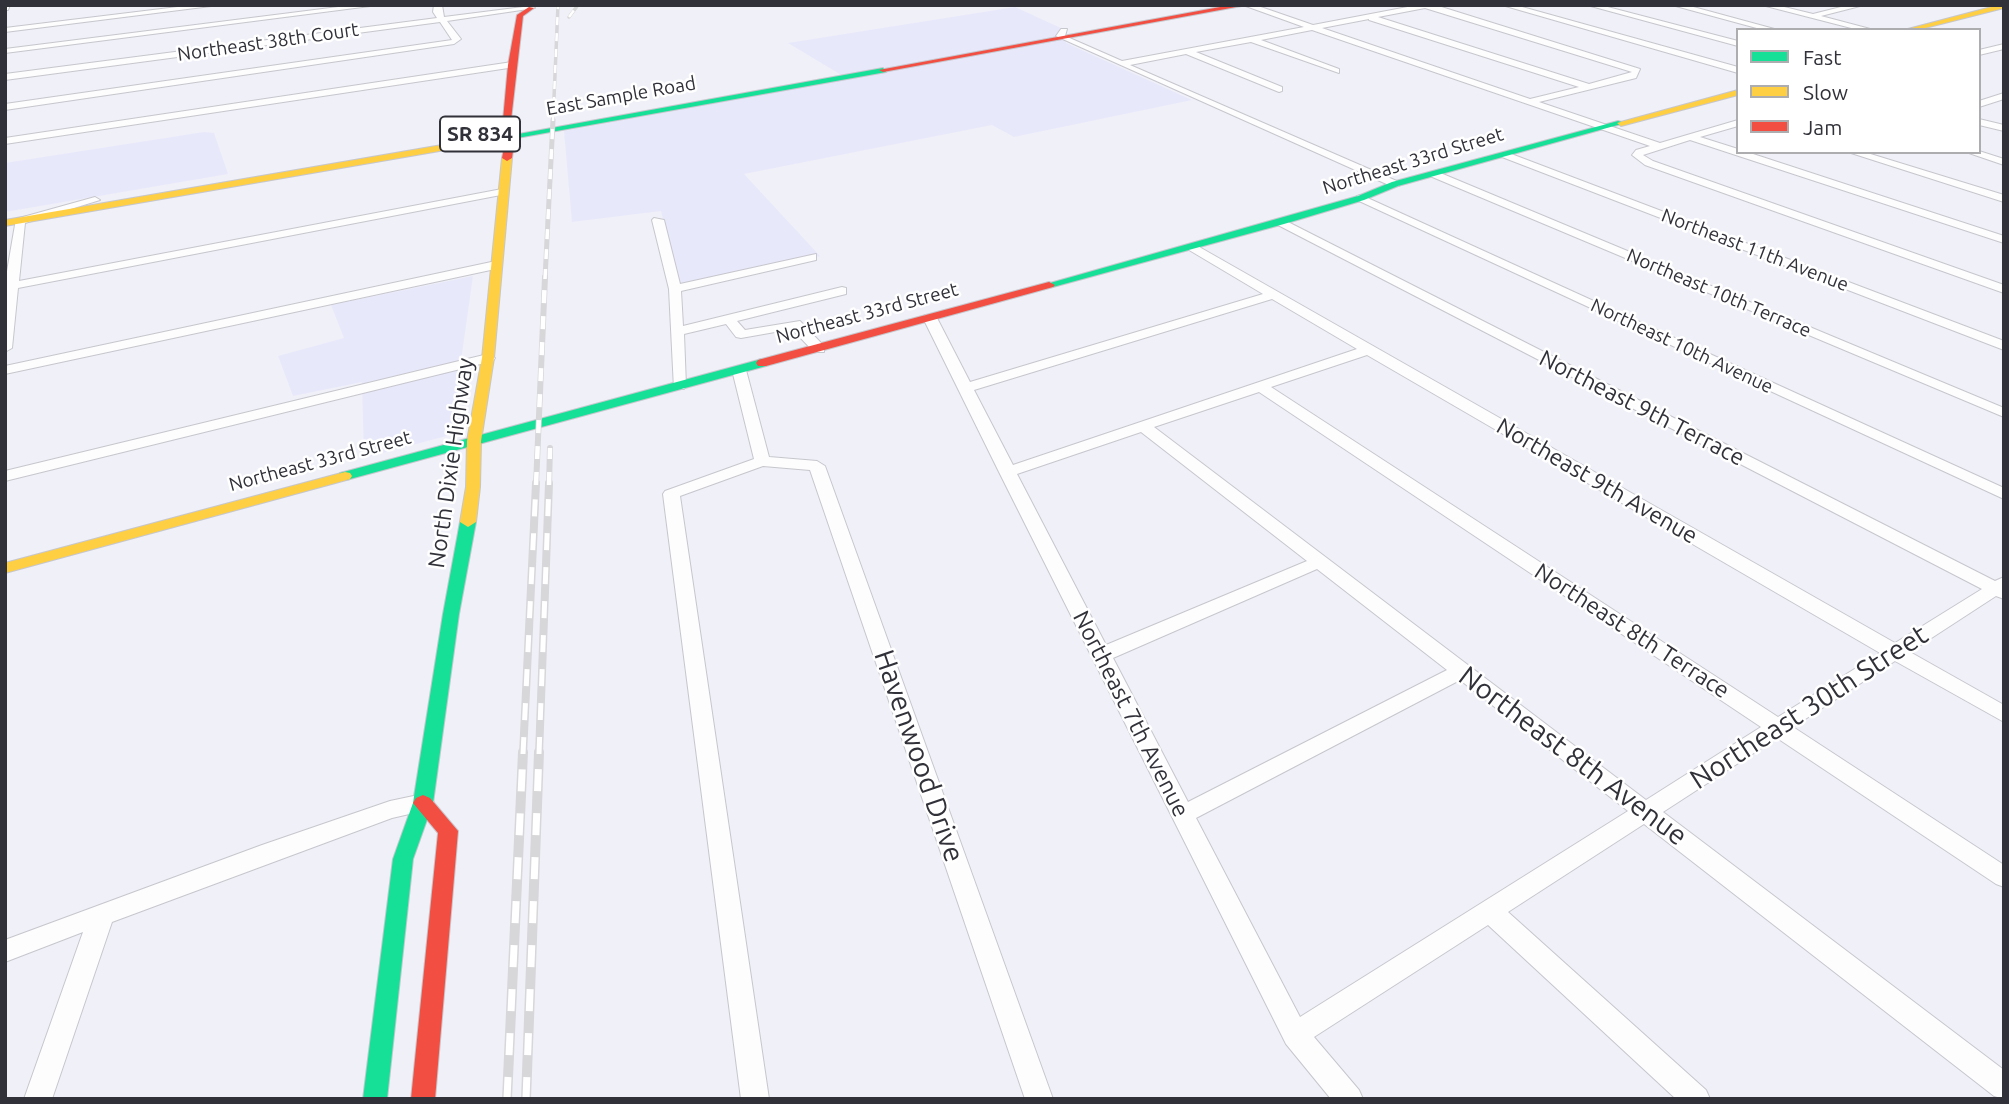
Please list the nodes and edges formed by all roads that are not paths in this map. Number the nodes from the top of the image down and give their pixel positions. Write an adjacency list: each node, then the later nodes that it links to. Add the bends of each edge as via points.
1 (102, 5): 18 (street)
2 (215, 5): 12 (street)
3 (374, 5): 30 (street)
4 (438, 5): 19 (street)
5 (1214, 5): 25 (main road, East Sample Road / SR 834)
6 (1246, 5): 20 (street); 25 (main road, East Sample Road / SR 834)
7 (1506, 5): 37 (street)
8 (1591, 5): 28 (street)
9 (1676, 5): 21 (street)
10 (1766, 5): 16 (street)
11 (1860, 5): 16 (street)
12 (199, 6): 18 (street)
13 (1428, 6): 17 (street); 43 (street, via 1637,71)
14 (2004, 6): 23 (main road)
15 (530, 7): 19 (street, Northeast 38th Court); 36 (main road, North Dixie Highway, via 520,15); 39 (main road, via 534,13)
16 (1812, 16): 22 (street)
17 (1370, 17): 20 (street); 43 (street)
18 (102, 19): 24 (street)
19 (441, 19): 40 (street, Northeast 38th Court); 49 (street, via 457,39)
20 (1313, 28): 27 (street); 47 (street)
21 (1766, 28)
22 (1862, 28)
23 (1916, 28)
24 (5, 30)
25 (1063, 35): 26 (main road, East Sample Road / SR 834); 35 (street)
26 (1043, 38): 41 (main road, East Sample Road / SR 834); 44 (main road, East Sample Road / SR 834)
27 (1252, 39): 31 (street); 38 (street)
28 (1736, 43)
29 (2004, 46): 32 (street)
30 (5, 51)
31 (1188, 51): 35 (street); 42 (street)
32 (1981, 53)
33 (1981, 55): 34 (street)
34 (1992, 59)
35 (1121, 64): 65 (street)
36 (512, 65): 53 (main road, North Dixie Highway, via 507,120); 56 (street)
37 (1736, 69)
38 (1336, 71)
39 (528, 74)
40 (5, 78)
41 (802, 78): 44 (main road); 53 (main road, East Sample Road / SR 834)
42 (1275, 87)
43 (1589, 87): 47 (street)
44 (786, 88): 53 (main road, East Sample Road / SR 834)
45 (1736, 93): 52 (main road, Northeast 33rd Street)
46 (2004, 96): 48 (street)
47 (1531, 101): 52 (street)
48 (1981, 103)
49 (5, 107)
50 (1981, 122): 54 (street)
51 (1736, 125): 55 (street)
52 (1605, 127): 57 (street); 62 (main road, Northeast 33rd Street)
53 (515, 128): 66 (main road, North Dixie Highway); 69 (main road, East Sample Road / SR 834); 69 (main road, East Sample Road / SR 834)
54 (2004, 128)
55 (1690, 137): 57 (street); 58 (street)
56 (5, 141)
57 (1660, 146): 78 (street, via 1637,155)
58 (1736, 152)
59 (1742, 154): 72 (street)
60 (1859, 154): 68 (street)
61 (1978, 154): 63 (street)
62 (1506, 155): 64 (main road, Northeast 33rd Street); 84 (street, Northeast 11th Avenue)
63 (2004, 162)
64 (1434, 174): 65 (main road, Northeast 33rd Street); 94 (street, Northeast 10th Terrace)
65 (1395, 184): 67 (main road, Northeast 33rd Street)
66 (502, 192): 75 (main road, North Dixie Highway); 76 (street)
67 (1361, 198): 71 (main road, Northeast 33rd Street); 100 (street, Northeast 10th Avenue)
68 (2004, 199)
69 (11, 218): 76 (street)
70 (658, 220): 77 (street)
71 (1280, 222): 73 (main road, Northeast 33rd Street); 103 (street, Northeast 9th Terrace)
72 (2004, 240)
73 (1190, 247): 80 (street, Northeast 9th Avenue); 81 (main road, Northeast 33rd Street)
74 (811, 257): 77 (street)
75 (496, 265): 88 (main road, North Dixie Highway); 89 (street)
76 (8, 286): 85 (street)
77 (675, 289): 83 (street)
78 (2004, 289)
79 (842, 291): 82 (street)
80 (1273, 295): 87 (street, Northeast 9th Avenue); 92 (street)
81 (930, 318): 86 (main road, Northeast 33rd Street); 92 (street, Northeast 7th Avenue)
82 (729, 319): 83 (street); 86 (street, via 741,334 795,324)
83 (677, 332): 91 (street)
84 (2004, 346)
85 (5, 348)
86 (819, 349): 90 (main road, Northeast 33rd Street)
87 (1368, 350): 93 (street); 104 (street, Northeast 9th Avenue)
88 (488, 358): 96 (main road, North Dixie Highway); 99 (street)
89 (5, 370)
90 (739, 370): 91 (main road, Northeast 33rd Street); 97 (street)
91 (679, 386): 96 (main road, Northeast 33rd Street)
92 (967, 387): 98 (street, Northeast 7th Avenue)
93 (1261, 387): 95 (street); 108 (street, Northeast 8th Terrace)
94 (2004, 413)
95 (1143, 426): 98 (street); 101 (street, Northeast 8th Avenue)
96 (474, 441): 102 (main road, Northeast 33rd Street); 109 (main road, North Dixie Highway, via 465,546)
97 (762, 461): 121 (street, Havenwood Drive, via 671,494); 122 (street, Havenwood Drive, via 817,466)
98 (1007, 472): 105 (street, Northeast 7th Avenue)
99 (5, 476)
100 (2004, 494)
101 (1320, 562): 105 (street); 106 (street, Northeast 8th Avenue)
102 (5, 568)
103 (2001, 588): 104 (street, Northeast 30th Street)
104 (1895, 652): 107 (street, Northeast 9th Avenue); 108 (street, Northeast 30th Street)
105 (1101, 655): 111 (street, Northeast 7th Avenue)
106 (1462, 671): 110 (street, Northeast 8th Avenue); 111 (street)
107 (2004, 715)
108 (1778, 727): 110 (street, Northeast 30th Street); 112 (street, Northeast 8th Terrace)
109 (424, 803): 114 (street, via 378,814); 119 (main road, North Dixie Highway, via 402,859); 120 (main road, via 448,831)
110 (1645, 811): 113 (street, Northeast 30th Street); 117 (street, Northeast 8th Avenue)
111 (1182, 815): 116 (street, Northeast 7th Avenue)
112 (2004, 877)
113 (1490, 911): 116 (street, Northeast 30th Street); 124 (street)
114 (102, 914): 115 (street); 118 (street)
115 (5, 951)
116 (1295, 1035): 123 (street, Northeast 7th Avenue)
117 (2004, 1087)
118 (38, 1099)
119 (375, 1099)
120 (423, 1099)
121 (755, 1099)
122 (1039, 1099)
123 (1349, 1099)
124 (1696, 1099)

